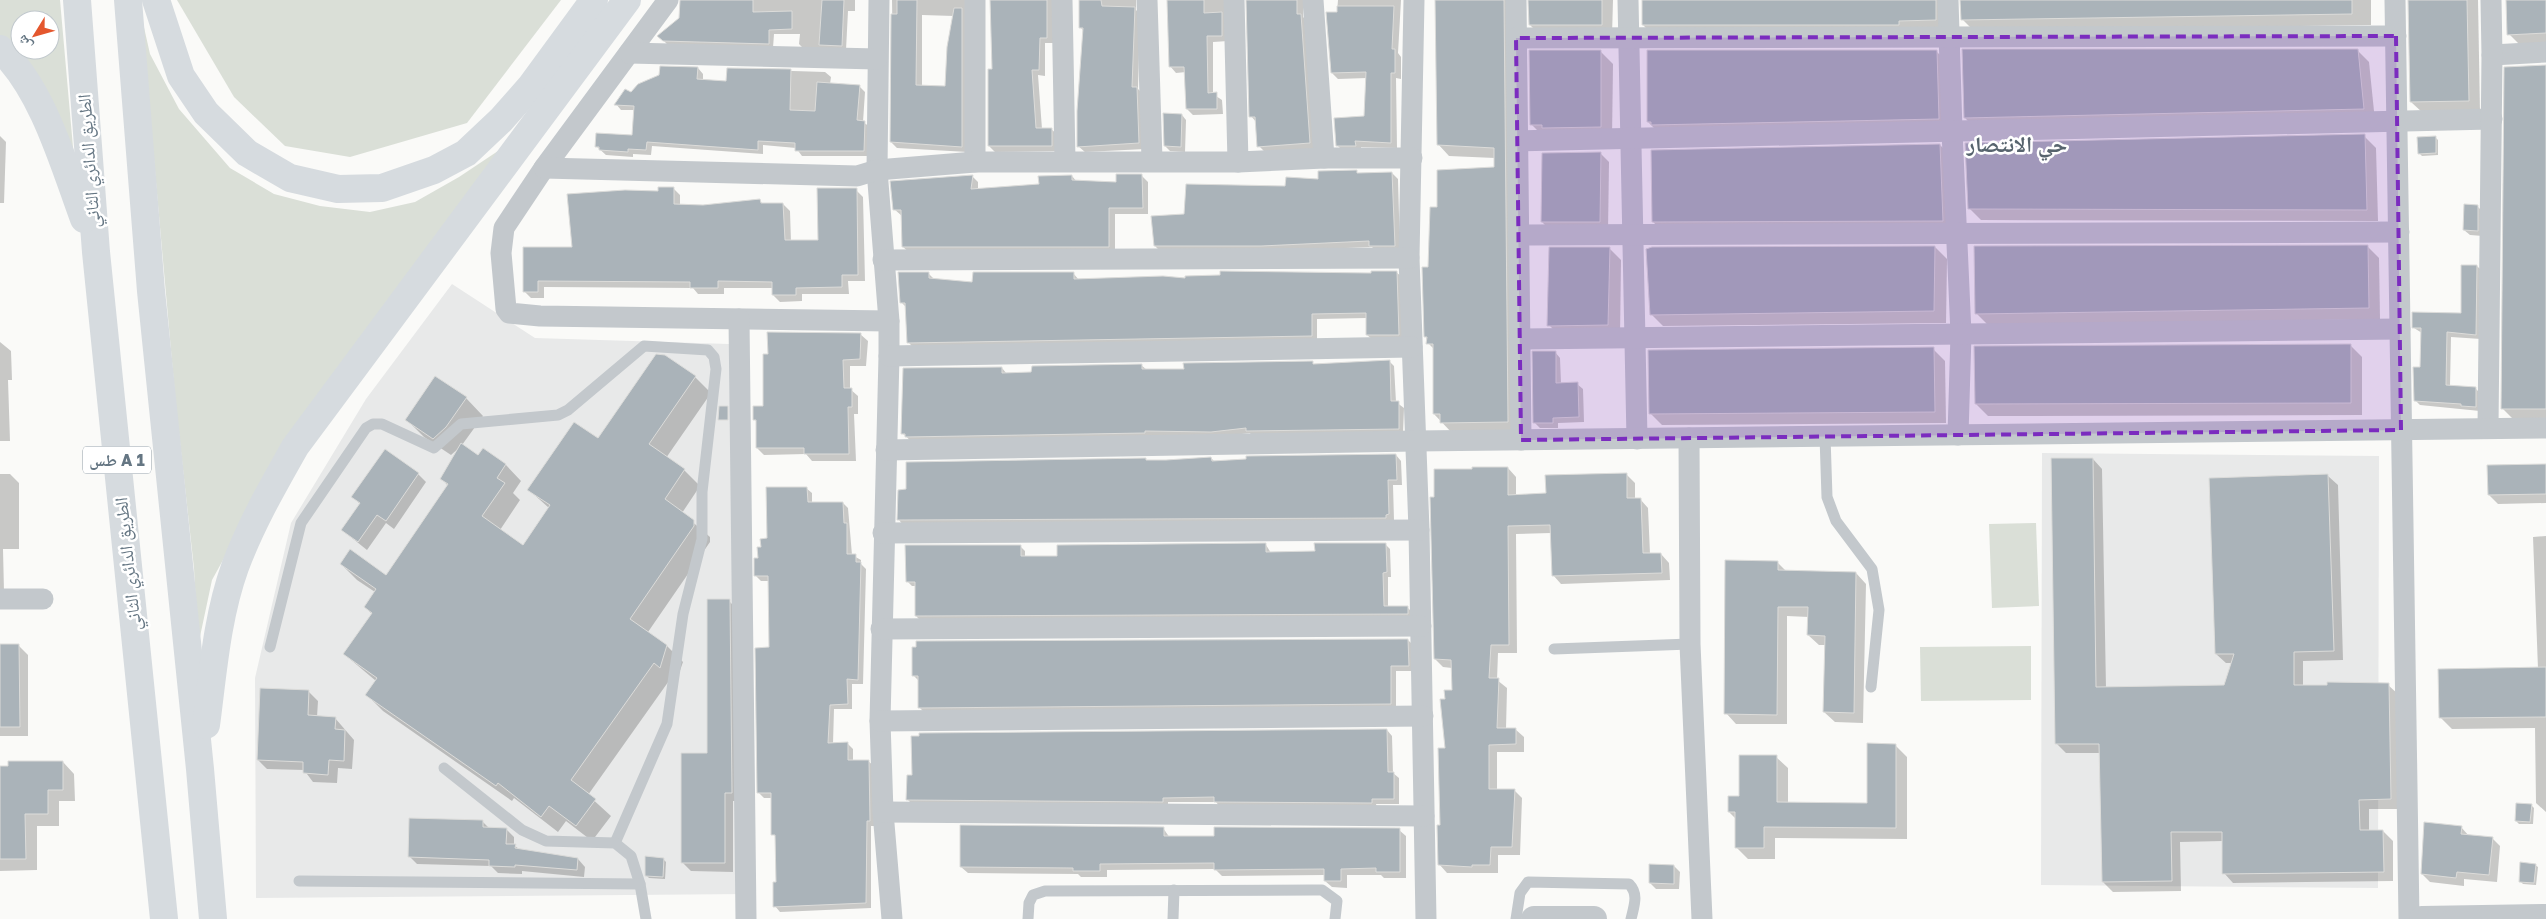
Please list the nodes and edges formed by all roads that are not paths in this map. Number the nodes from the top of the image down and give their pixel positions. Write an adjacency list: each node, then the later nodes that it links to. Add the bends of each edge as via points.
1 (77, 0): 45 (highway, الطريق الدائري الثاني / طس A 1)
2 (128, 0): 79 (highway, طس A 1, via 151,292)
3 (156, 0): 4 (highway, via 181,76 206,113 247,153 283,174 338,189 382,188 434,170 466,153 531,86)
4 (594, 0)
5 (627, 0): 79 (highway, via 295,447 258,513 234,568 219,625)
6 (668, 0): 25 (street)
7 (879, 0): 27 (street)
8 (975, 0): 37 (street)
9 (1062, 0): 36 (street)
10 (1147, 0): 35 (street)
11 (1234, 0): 38 (street)
12 (1313, 0): 33 (street)
13 (1414, 0): 34 (street)
14 (1516, 0): 21 (street)
15 (1628, 0): 22 (street)
16 (1948, 0): 20 (street)
17 (2395, 0): 19 (street)
18 (2491, 0): 26 (street)
19 (2396, 36): 20 (street); 29 (street)
20 (1950, 37): 22 (street); 30 (street)
21 (1516, 38): 22 (street); 32 (street)
22 (1629, 38): 31 (street)
23 (0, 49): 45 (highway, via 28,86 51,128)
24 (2546, 52): 26 (street)
25 (629, 53): 27 (street); 39 (street)
26 (2492, 55): 28 (street)
27 (876, 59): 40 (street)
28 (2492, 118): 29 (street); 56 (street)
29 (2397, 121): 30 (street); 41 (street)
30 (1952, 131): 31 (street); 42 (street)
31 (1631, 138): 32 (street); 43 (street)
32 (1518, 141): 44 (street)
33 (1324, 158): 34 (street); 38 (street)
34 (1412, 158): 46 (street)
35 (1152, 160): 36 (street); 38 (street)
36 (1065, 161): 37 (street)
37 (975, 162): 40 (street)
38 (1238, 162)
39 (544, 168): 40 (street, via 856,176); 48 (street, via 504,228 502,253 506,309 509,313)
40 (876, 170): 47 (street)
41 (2398, 232): 42 (street); 50 (street)
42 (1958, 233): 43 (street); 51 (street)
43 (1633, 234): 44 (street); 52 (street)
44 (1518, 235): 53 (street)
45 (96, 252): 87 (highway, الطريق الدائري الثاني / طس A 1)
46 (1409, 258): 47 (street); 54 (street)
47 (883, 260): 49 (street)
48 (739, 319): 49 (street); 90 (street)
49 (889, 321): 55 (street)
50 (2400, 329): 51 (street); 58 (street)
51 (1961, 334): 52 (street); 59 (street)
52 (1635, 338): 53 (street); 62 (street)
53 (1519, 339): 63 (street)
54 (1412, 348): 55 (street); 64 (street)
55 (889, 356): 65 (street)
56 (2488, 428): 57 (street); 58 (street)
57 (2546, 428)
58 (2402, 430): 59 (street); 102 (street)
59 (1958, 435): 60 (street)
60 (1825, 436): 61 (street); 75 (lane, via 1827,497 1836,521 1872,569 1879,610)
61 (1689, 438): 62 (street); 72 (street)
62 (1637, 439): 63 (street)
63 (1521, 440): 64 (street)
64 (1415, 441): 65 (street); 66 (street)
65 (886, 450): 67 (street)
66 (1419, 530): 67 (street); 70 (street)
67 (883, 533): 71 (street)
68 (0, 598): 69 (street)
69 (43, 599)
70 (1421, 626): 71 (street); 76 (street)
71 (881, 628): 77 (street)
72 (1690, 644): 74 (lane); 101 (street)
73 (270, 648): 82 (lane, via 301,523 366,428 382,424 428,448 434,448 461,424 558,415 644,346 708,350 714,357 716,369 702,492 702,539 684,614 667,724)
74 (1554, 649)
75 (1871, 687)
76 (1423, 716): 77 (street); 81 (street)
77 (880, 721): 80 (street)
78 (444, 768): 82 (lane, via 522,830 546,841)
79 (200, 769): 88 (highway, طس A 1)
80 (882, 812): 81 (street); 91 (street)
81 (1424, 816): 95 (street)
82 (616, 843): 84 (lane, via 631,856)
83 (299, 881): 84 (lane)
84 (640, 884): 89 (lane)
85 (1174, 890): 92 (lane, via 1046,891 1033,895); 93 (lane); 94 (lane, via 1322,890 1337,901)
86 (2546, 917): 103 (street)
87 (164, 919)
88 (213, 919)
89 (646, 919)
90 (746, 919)
91 (892, 919)
92 (1028, 919)
93 (1173, 919)
94 (1334, 919)
95 (1426, 919)
96 (1516, 919): 100 (lane, via 1520,893 1528,882 1606,882 1629,884 1634,888 1636,894)
97 (1534, 919): 98 (street)
98 (1563, 919): 99 (street)
99 (1594, 919)
100 (1631, 919)
101 (1702, 919)
102 (2409, 919)
103 (2422, 919)

